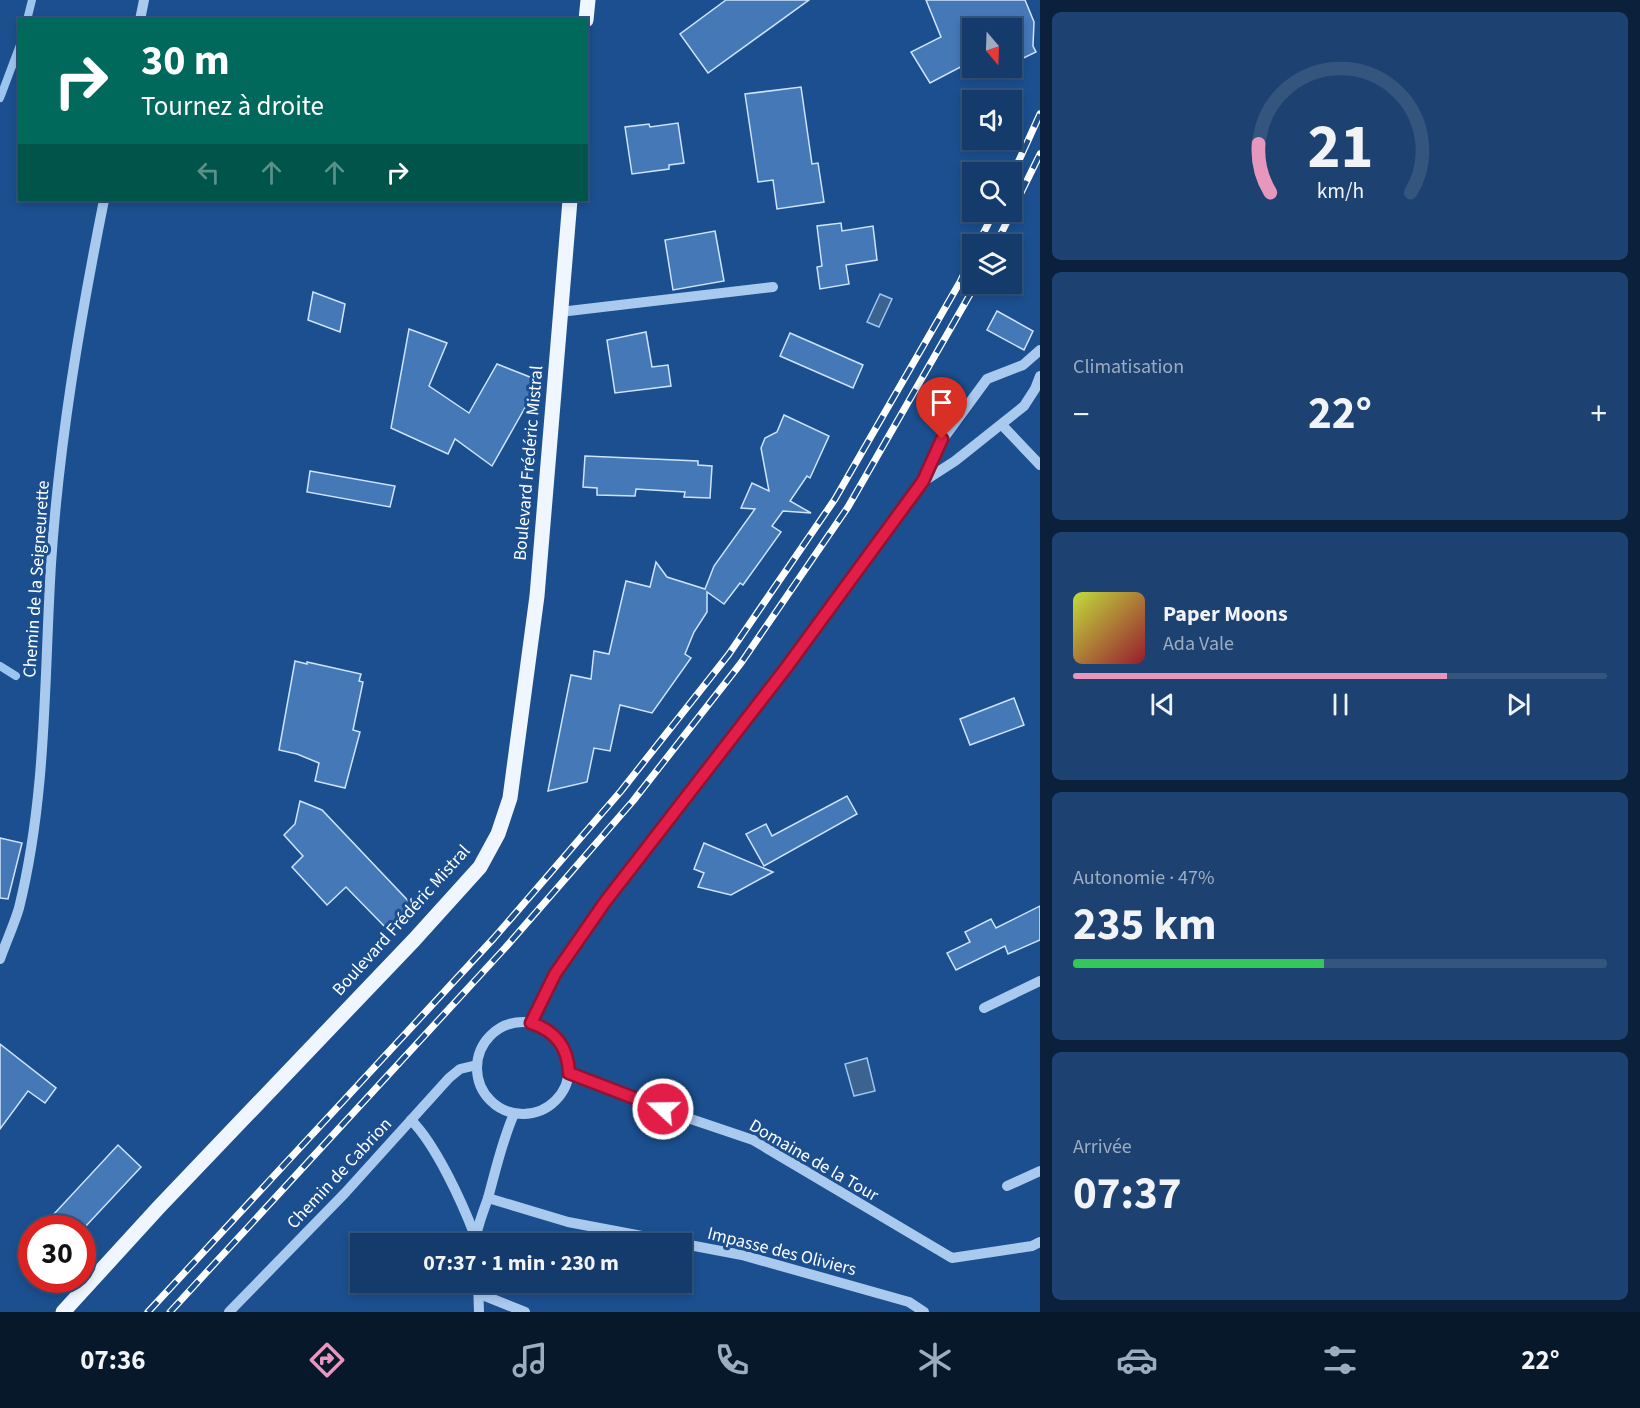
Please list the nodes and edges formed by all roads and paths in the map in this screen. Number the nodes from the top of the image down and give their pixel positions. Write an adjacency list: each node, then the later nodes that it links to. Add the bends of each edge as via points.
1 (144, 0): 3 (street)
2 (588, 0): 4 (main road)
3 (140, 18)
4 (586, 18)
5 (104, 201): 14 (street, Chemin de la Seigneurette, via 63,436 51,564 38,806 18,909)
6 (570, 201): 8 (main road, Boulevard Frédéric Mistral)
7 (773, 287): 8 (street)
8 (560, 312): 30 (main road, Boulevard Frédéric Mistral, via 537,596 510,798 498,834 480,867)
9 (1040, 350): 13 (street, via 1023,365 987,378 942,439)
10 (1040, 376): 11 (street, via 1024,406)
11 (1002, 425): 12 (street); 13 (street)
12 (1040, 465)
13 (923, 481): 17 (street, via 786,668 605,902 555,974)
14 (0, 959)
15 (1040, 981): 16 (street)
16 (984, 1008)
17 (531, 1023): 18 (street, via 518,1023 495,1032 486,1041); 19 (street, via 560,1040 566,1050)
18 (477, 1065): 20 (street, via 478,1078 490,1101); 21 (street, Chemin de Cabrion, via 460,1069 449,1078)
19 (569, 1073): 20 (street, via 560,1096 551,1105 540,1111); 27 (street, Domaine de la Tour, via 753,1140 952,1258)
20 (514, 1114): 24 (street, via 500,1147)
21 (411, 1120): 25 (street, via 423,1132 465,1210); 31 (street, Chemin de Cabrion)
22 (1040, 1171): 23 (street)
23 (1007, 1186)
24 (488, 1198): 26 (street); 34 (street, Impasse des Oliviers, via 568,1222 742,1255 909,1302)
25 (473, 1233)
26 (477, 1233)
27 (1040, 1242)
28 (479, 1293): 32 (street)
29 (489, 1293): 33 (street)
30 (63, 1312)
31 (229, 1312)
32 (479, 1312)
33 (525, 1312)
34 (924, 1312)

